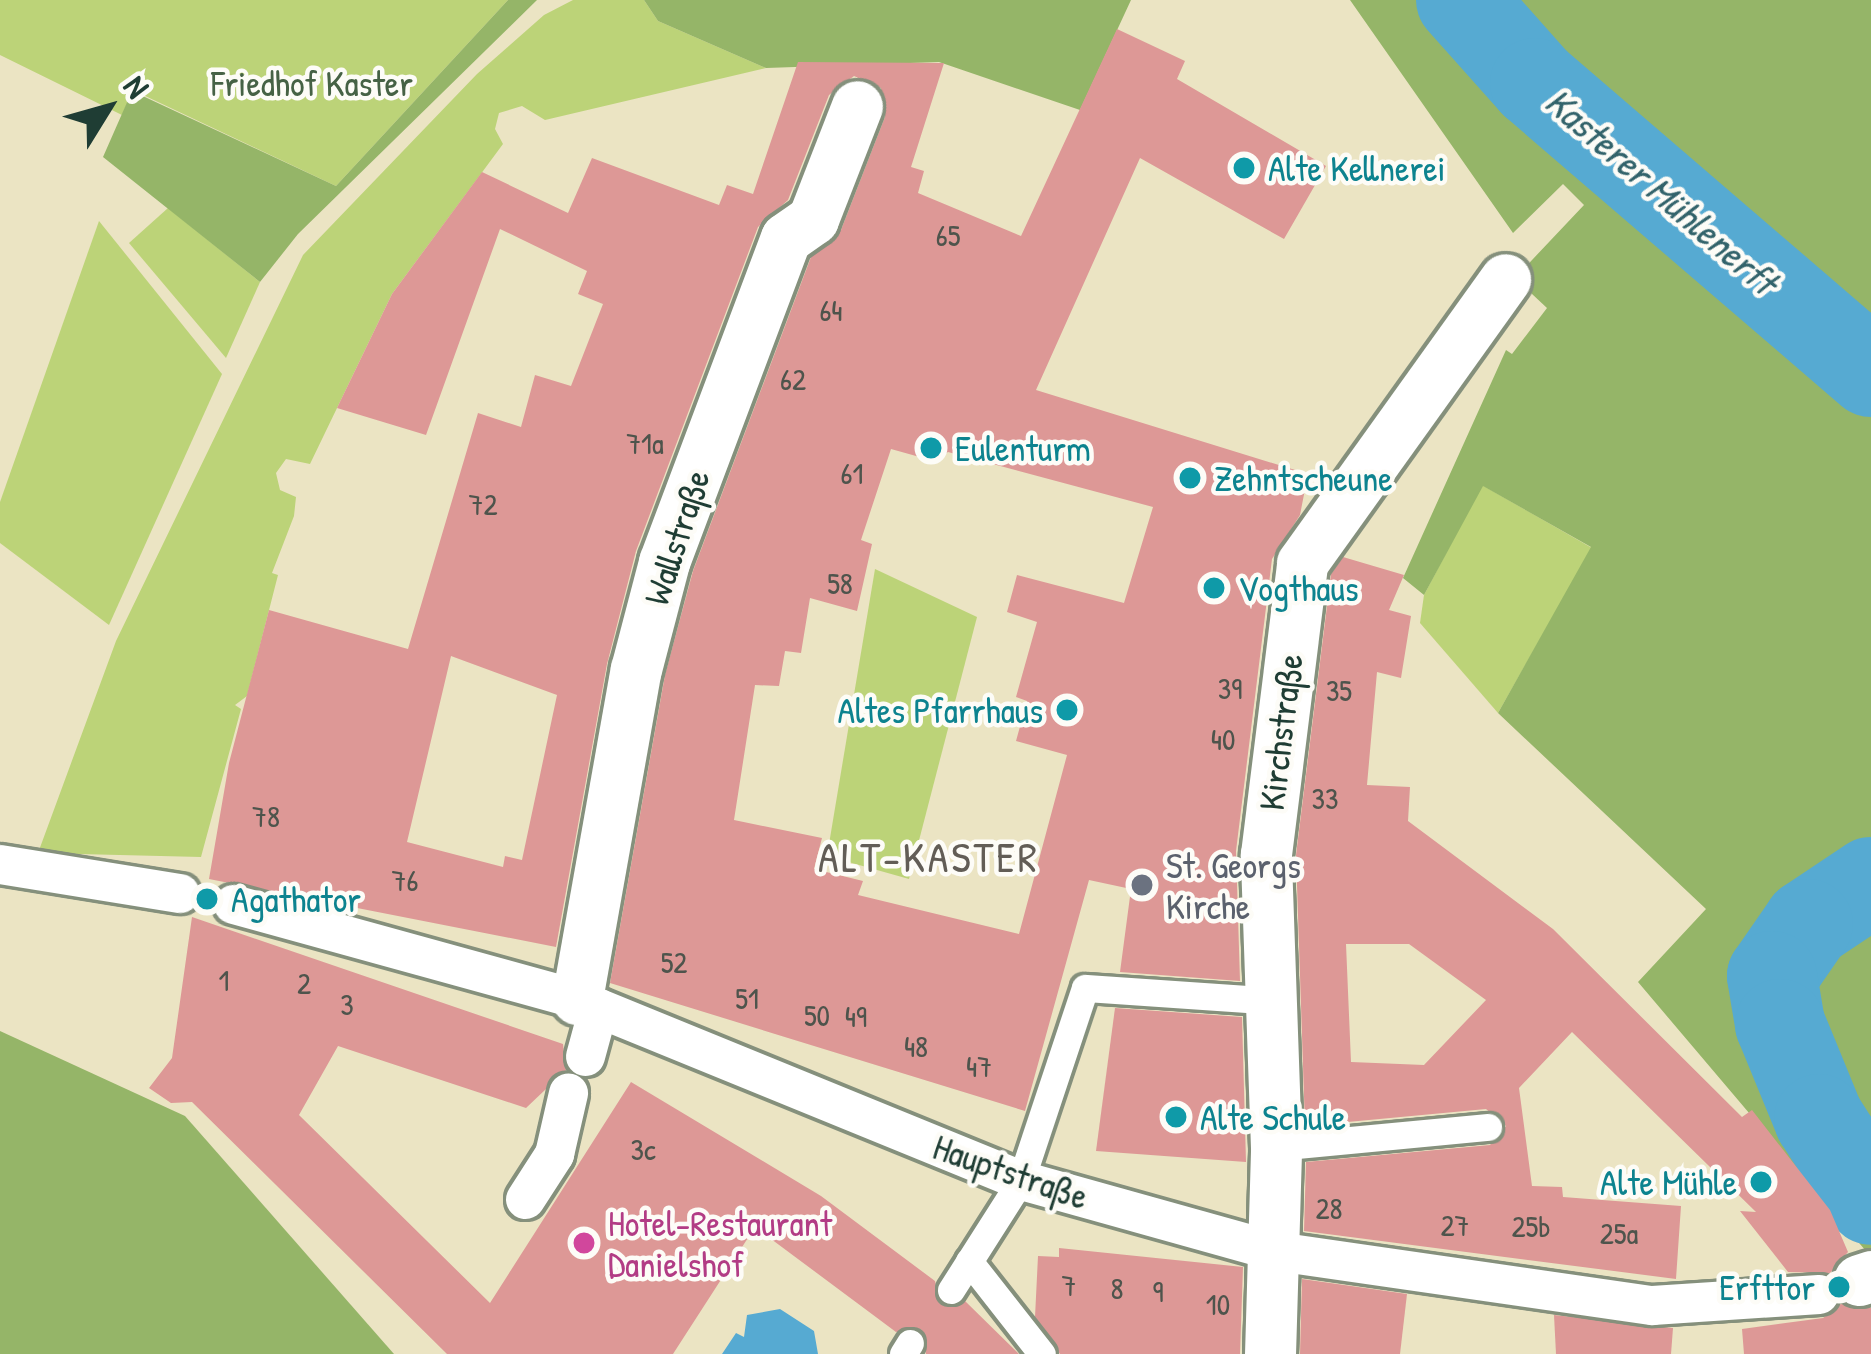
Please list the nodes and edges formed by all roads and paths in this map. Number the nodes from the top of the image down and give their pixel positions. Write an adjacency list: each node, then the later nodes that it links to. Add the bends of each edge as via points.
1 (857, 106): 7 (street, Wallstraße, via 813,219 786,238 664,562 636,668)
2 (1511, 270): 6 (street, Kirchstraße, via 1302,563 1266,854)
3 (0, 863): 4 (street)
4 (180, 893)
5 (233, 904): 7 (street, Hauptstraße)
6 (1274, 1000): 11 (street, Kirchstraße); 12 (lane, via 1085,988)
7 (587, 1004): 8 (street); 12 (street, Hauptstraße)
8 (585, 1056)
9 (568, 1094): 13 (street, via 554,1154)
10 (1488, 1127): 11 (lane)
11 (1276, 1147): 14 (street, Kirchstraße)
12 (1021, 1180): 14 (street, Hauptstraße); 15 (lane)
13 (526, 1199)
14 (1276, 1250): 16 (street, Hauptstraße, via 1652,1305); 19 (street, Kirchstraße)
15 (969, 1262): 17 (lane); 18 (lane)
16 (1853, 1282)
17 (950, 1290)
18 (1042, 1354)
19 (1270, 1354)

